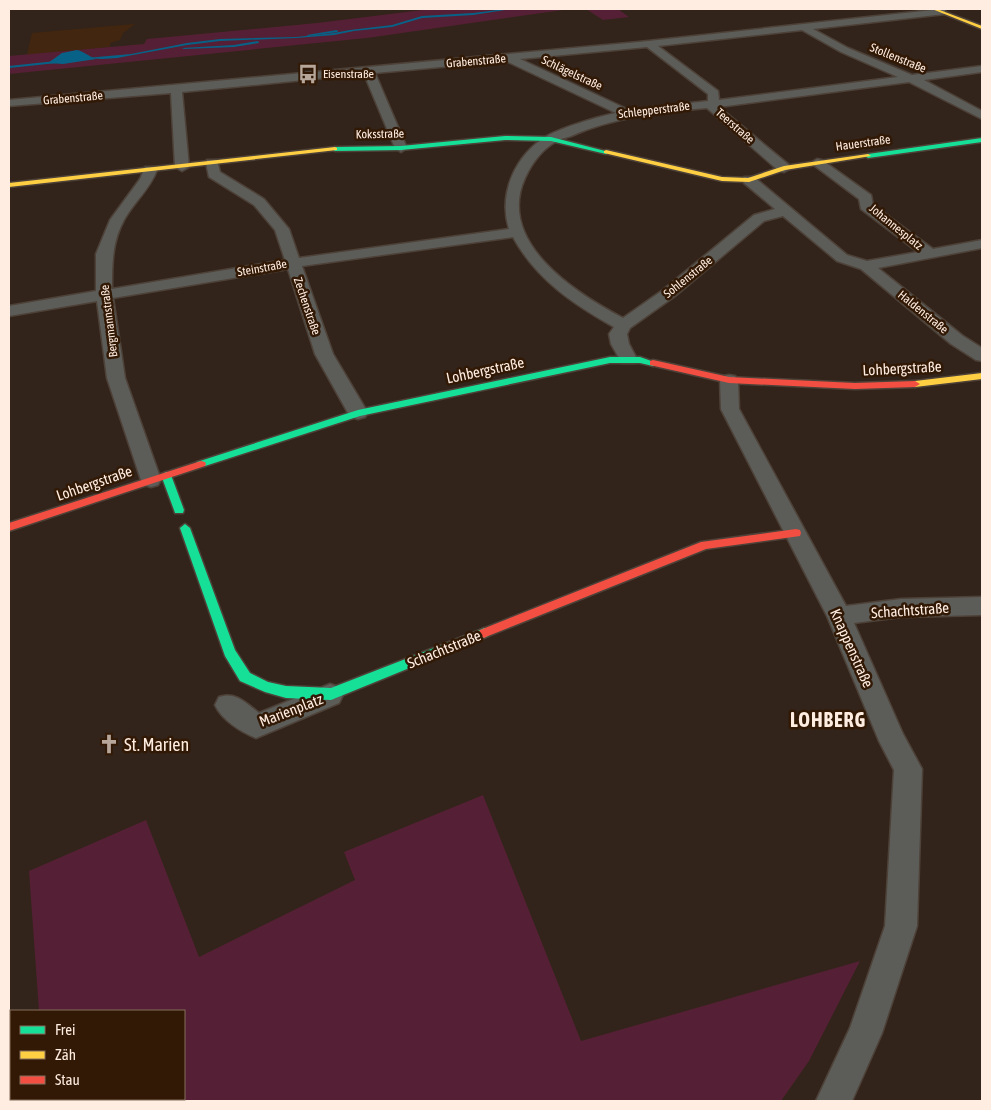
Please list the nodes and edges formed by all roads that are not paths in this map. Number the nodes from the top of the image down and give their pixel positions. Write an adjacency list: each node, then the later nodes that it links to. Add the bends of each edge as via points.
1 (938, 10): 2 (street, Grabenstraße); 3 (street)
2 (803, 27): 4 (street, Grabenstraße); 8 (street, Stollenstraße, via 849,53)
3 (982, 28)
4 (649, 44): 5 (street, Grabenstraße); 10 (street, Teerstraße, via 714,93)
5 (507, 58): 7 (street, Grabenstraße); 12 (street, Schlägelstraße)
6 (982, 69): 8 (street, Schlepperstraße)
7 (368, 70): 9 (street, Grabenstraße); 16 (street)
8 (913, 78): 10 (street, Schlepperstraße); 13 (street, Stollenstraße, via 966,104)
9 (176, 89): 11 (street, Grabenstraße, via 22,102); 19 (street)
10 (715, 104): 12 (street, Schlepperstraße); 20 (street, Teerstraße, via 713,109)
11 (11, 109)
12 (626, 113): 14 (street, Schlepperstraße)
13 (982, 116)
14 (551, 139): 16 (street, Koksstraße, via 505,138); 22 (street, Koksstraße, via 722,178); 25 (street, Schlepperstraße, via 540,147 522,170 512,189 510,208)
15 (982, 140): 18 (street, Hauerstraße)
16 (401, 148): 17 (street, Koksstraße, via 330,149)
17 (212, 163): 19 (street, Koksstraße); 28 (street, Zechenstraße, via 214,174 259,202 282,229)
18 (817, 163): 20 (street, Hauerstraße); 27 (street, Johannesplatz, via 866,198 866,206)
19 (182, 167): 21 (street, Koksstraße)
20 (784, 168): 22 (street, Hauerstraße)
21 (150, 170): 23 (street, Koksstraße); 30 (street, Bergmannstraße, via 148,179 117,220 104,254)
22 (749, 180): 24 (street)
23 (9, 185)
24 (784, 211): 29 (street, via 842,258); 32 (street, Sohlenstraße, via 759,218 669,293)
25 (516, 232): 28 (street, Steinstraße); 32 (street, Schlepperstraße, via 552,281)
26 (982, 244): 27 (street)
27 (929, 253): 29 (street, Johannesplatz)
28 (293, 263): 30 (street, Steinstraße); 37 (street, Zechenstraße, via 324,354)
29 (866, 266): 33 (street, Haldenstraße, via 957,340)
30 (104, 295): 31 (street, Steinstraße); 38 (street, Bergmannstraße, via 116,378)
31 (9, 311)
32 (624, 325): 34 (street, via 618,334)
33 (982, 356)
34 (628, 359): 36 (street, Lohbergstraße); 37 (street, Lohbergstraße, via 545,373)
35 (982, 376): 36 (street, Lohbergstraße, via 914,384 855,386)
36 (729, 380): 42 (street, Knappenstraße, via 730,409)
37 (358, 414): 38 (street, Lohbergstraße)
38 (158, 477): 39 (street); 40 (street, Lohbergstraße)
39 (179, 510)
40 (9, 526)
41 (185, 528): 45 (street, Schachtstraße, via 230,656 244,677 282,692)
42 (796, 534): 44 (street, Knappenstraße); 45 (street, Schachtstraße, via 705,545)
43 (982, 606): 44 (street, Schachtstraße, via 901,608)
44 (839, 616): 47 (street, Knappenstraße, via 892,741 908,769 902,926 865,1033)
45 (331, 694): 46 (street, Marienplatz, via 256,726)
46 (228, 704)
47 (834, 1101)

